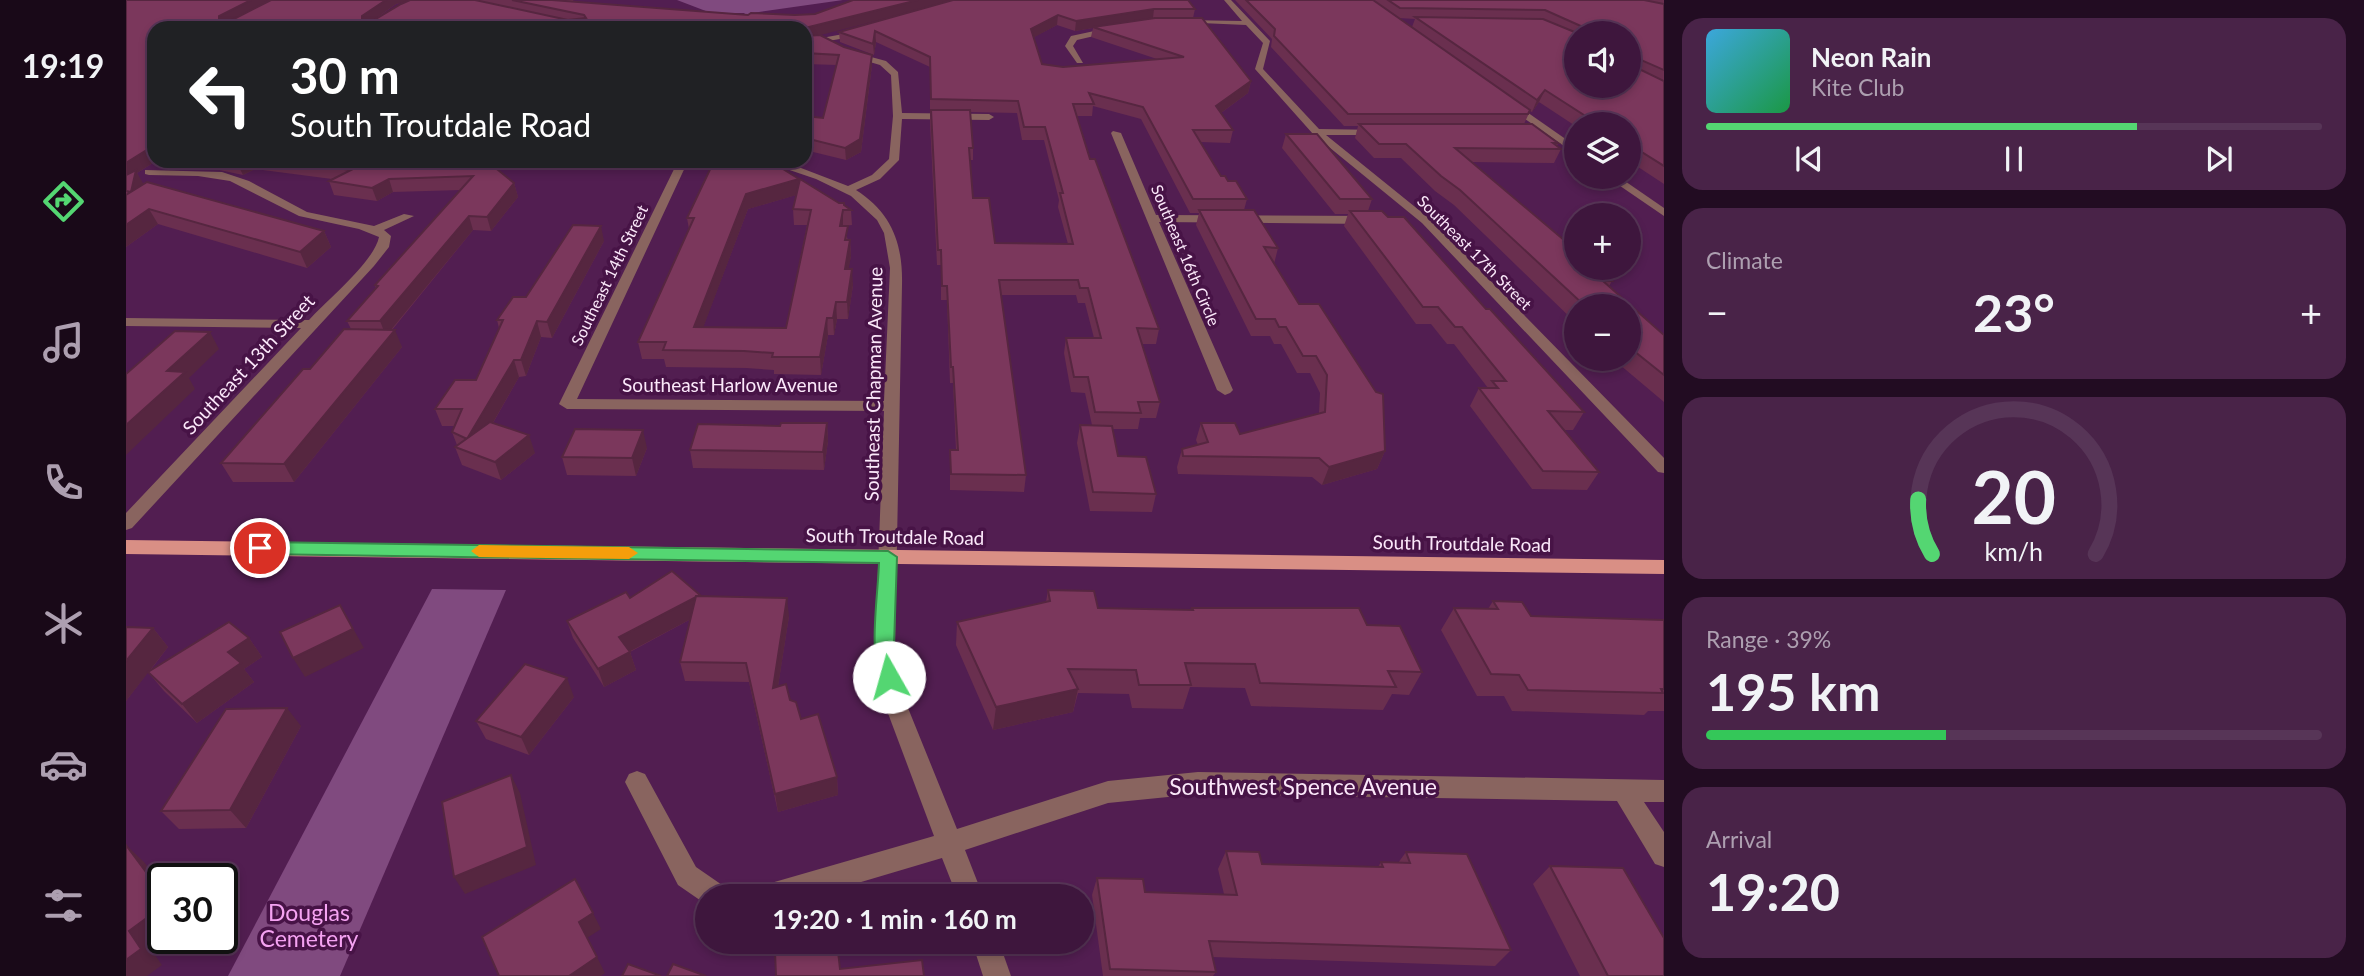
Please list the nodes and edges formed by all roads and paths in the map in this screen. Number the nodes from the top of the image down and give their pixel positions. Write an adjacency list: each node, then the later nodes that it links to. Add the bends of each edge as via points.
1 (1227, 0): 3 (street, Southeast 17th Street)
2 (1172, 22): 3 (street)
3 (1249, 23): 12 (street, Southeast 17th Street, via 1267,43 1259,69)
4 (1122, 27): 8 (street, via 1074,38 1069,46)
5 (869, 30): 6 (street)
6 (823, 41): 7 (street); 10 (street, via 890,68 898,80)
7 (812, 42)
8 (1080, 61)
9 (1494, 93): 15 (street)
10 (898, 116): 11 (street); 24 (street, via 894,160 876,177)
11 (989, 117)
12 (1316, 132): 13 (street); 30 (street, Southeast 17th Street)
13 (1385, 132)
14 (1536, 132): 15 (street)
15 (1550, 132): 17 (street)
16 (1116, 133): 27 (street, Southeast 16th Circle)
17 (1564, 142)
18 (156, 168): 21 (street)
19 (680, 168): 35 (street, Southeast 14th Street)
20 (791, 168): 24 (street, Southeast Chapman Avenue)
21 (149, 172): 22 (street); 31 (street, via 231,178 310,216)
22 (137, 180)
23 (1629, 189): 25 (street)
24 (847, 190): 36 (street, Southeast Chapman Avenue, via 874,211 893,243)
25 (1664, 213)
26 (408, 216): 31 (street)
27 (1152, 218): 28 (street); 34 (street, Southeast 16th Circle)
28 (1385, 220)
29 (1399, 220): 30 (street)
30 (1426, 221): 37 (street, Southeast 17th Street)
31 (375, 229): 33 (street, Southeast 13th Street, via 385,236 383,247)
32 (126, 322): 33 (street)
33 (312, 324): 38 (street, Southeast 13th Street)
34 (1225, 390)
35 (567, 404): 36 (street, Southeast Harlow Avenue)
36 (892, 407): 40 (street, Southeast Chapman Avenue)
37 (1664, 468)
38 (126, 524)
39 (126, 547): 40 (main road, South Troutdale Road)
40 (888, 557): 41 (main road, South Troutdale Road); 45 (street, Southeast Chapman Avenue, via 885,645 889,677)
41 (1664, 567)
42 (637, 782): 47 (street, via 687,876)
43 (1623, 790): 44 (street, Southwest Spence Avenue); 45 (street, Southwest Spence Avenue, via 1148,786 1108,792); 46 (street)
44 (1664, 791)
45 (951, 843): 48 (street, Southwest Spence Avenue); 49 (street, Southeast Chapman Avenue)
46 (1664, 855)
47 (699, 884)
48 (812, 884)
49 (966, 884)
50 (990, 954): 51 (street)
51 (997, 976)

